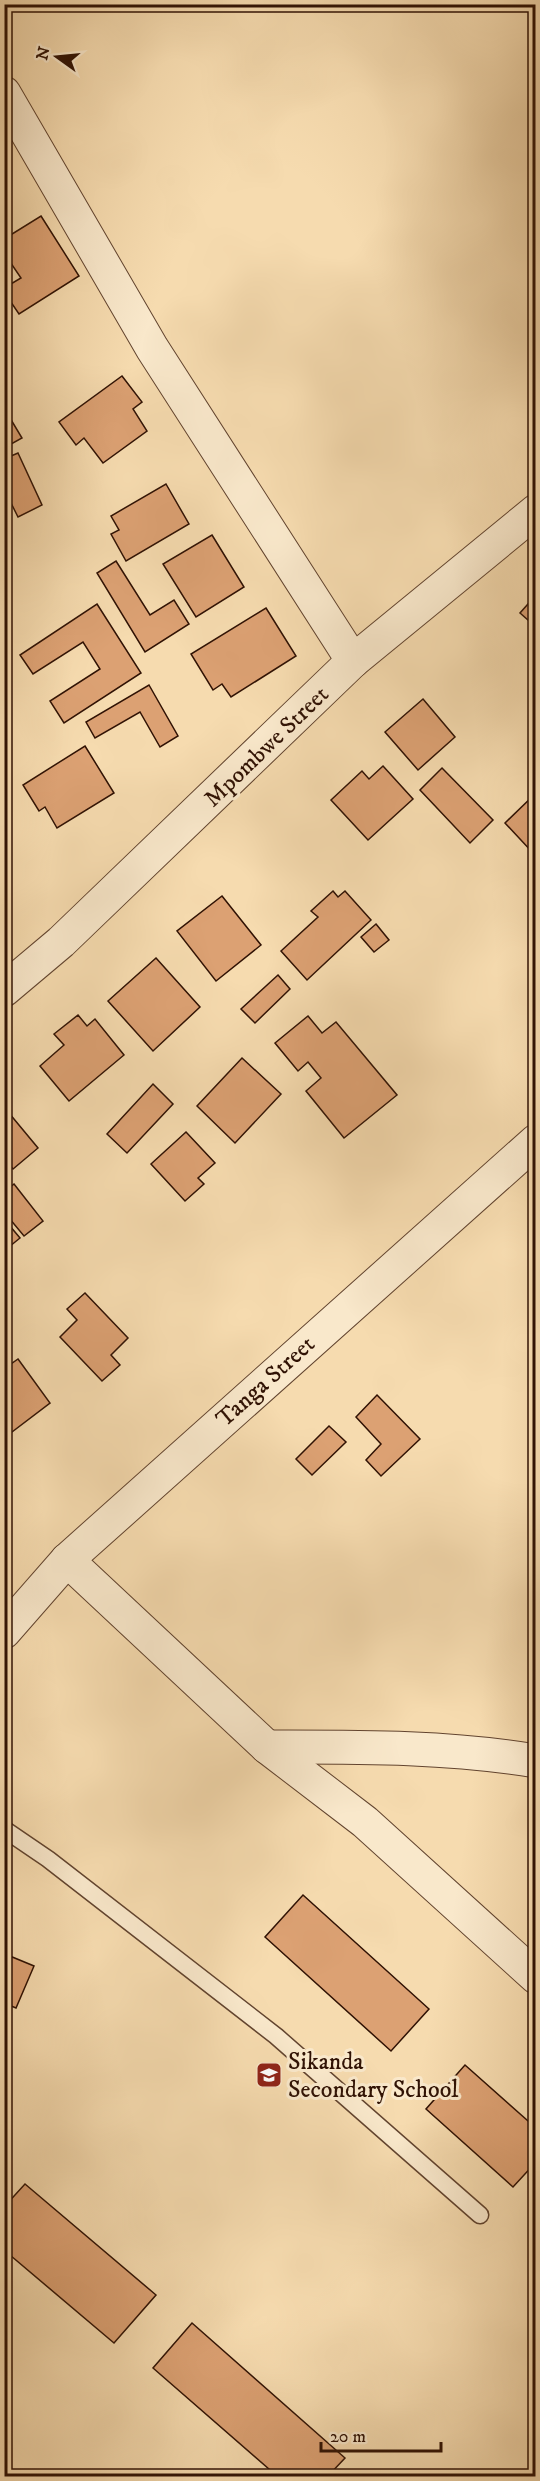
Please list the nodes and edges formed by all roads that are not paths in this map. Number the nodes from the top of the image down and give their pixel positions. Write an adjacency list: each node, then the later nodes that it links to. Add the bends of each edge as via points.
1 (4, 93): 3 (street, via 152,348)
2 (536, 511): 3 (street, Mpombwe Street)
3 (353, 661): 4 (street, Mpombwe Street, via 61,942)
4 (4, 990)
5 (535, 1142): 6 (street, Tanga Street)
6 (67, 1560): 7 (street, Tanga Street); 8 (street)
7 (4, 1632)
8 (267, 1747): 9 (street, via 392,1746); 11 (street, via 365,1822)
9 (536, 1761)
10 (4, 1829): 12 (lane, via 276,2036)
11 (536, 1977)
12 (480, 2215)

